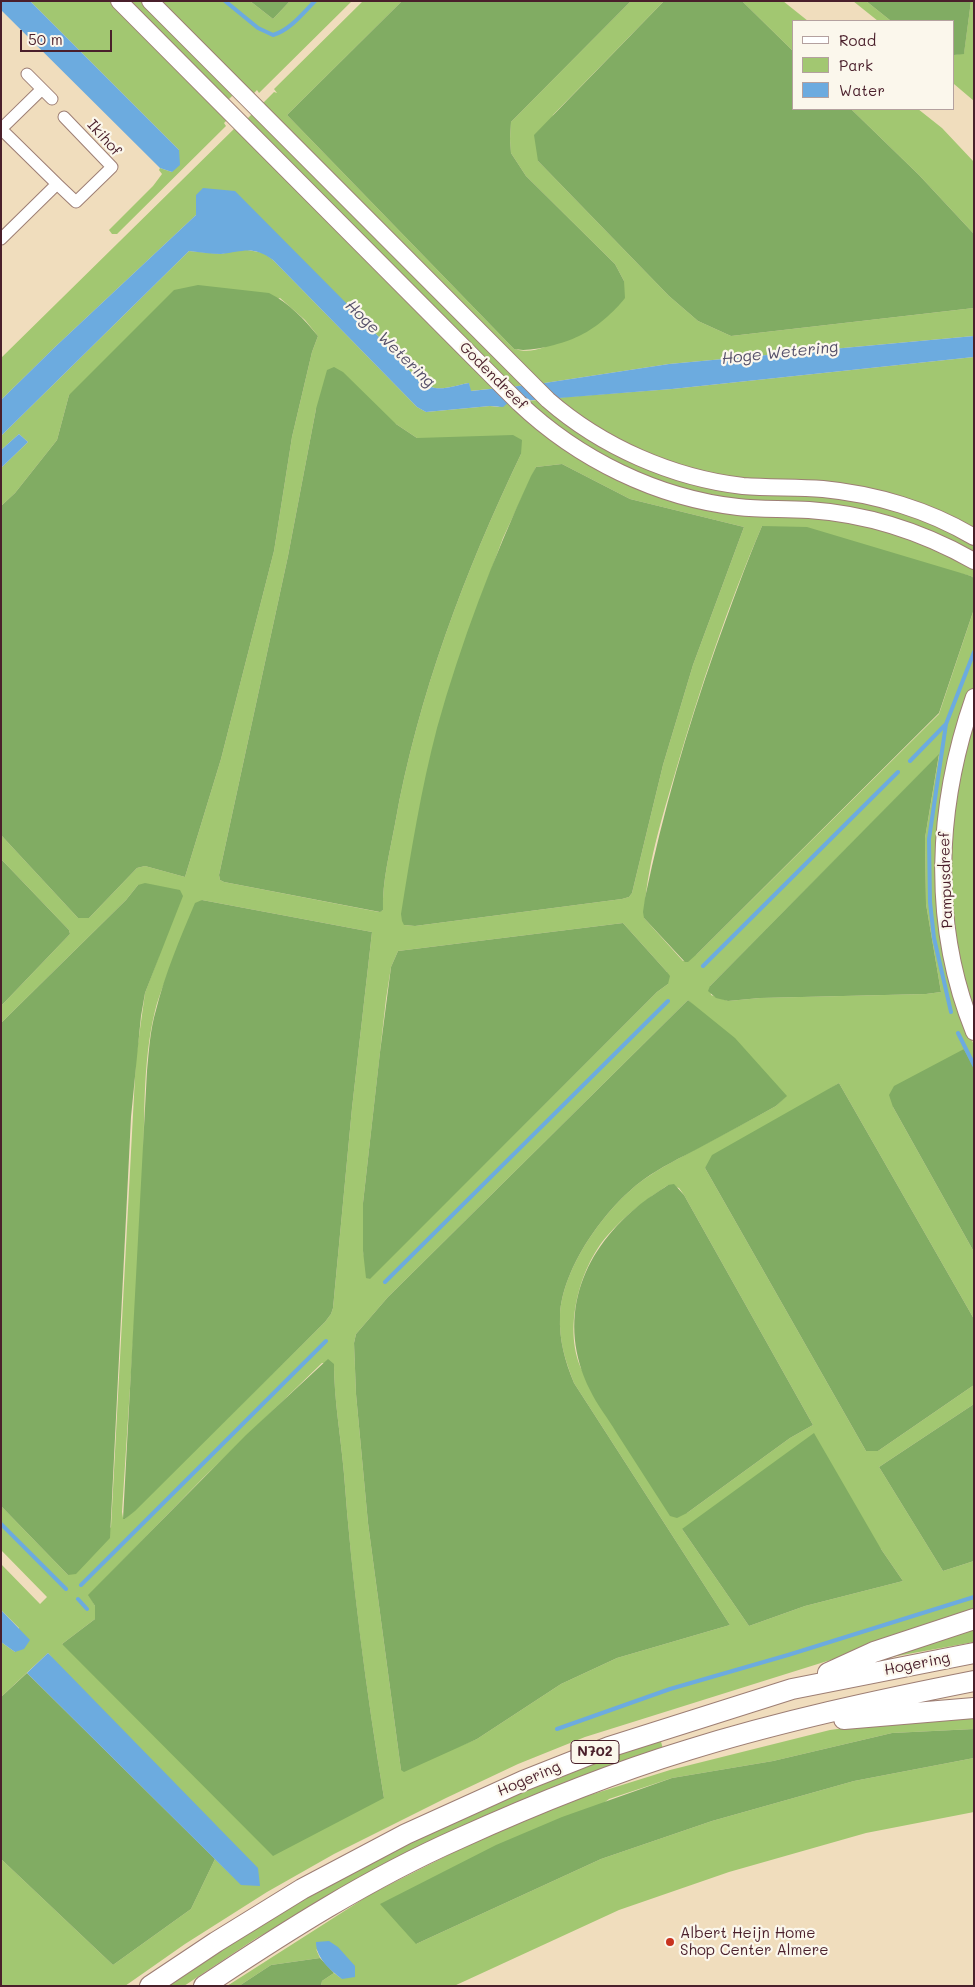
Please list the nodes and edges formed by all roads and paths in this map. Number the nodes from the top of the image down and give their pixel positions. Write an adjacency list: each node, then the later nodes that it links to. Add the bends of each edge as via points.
1 (119, 1): 11 (main road, Godendreef, via 496,380 538,421 569,444 622,473 686,497 737,507 858,516 905,529)
2 (150, 1): 10 (main road, Godendreef, via 548,400 582,426 610,443 688,475 743,486 823,489 865,496 920,511)
3 (27, 74): 4 (street)
4 (42, 89): 5 (street); 7 (street)
5 (52, 99)
6 (64, 117): 8 (street, Ikihof, via 112,167 76,202)
7 (1, 129): 8 (street)
8 (57, 184): 9 (street)
9 (1, 239)
10 (974, 536)
11 (974, 561)
12 (974, 697): 13 (main road, Pampusdreef, via 963,728 950,787 943,859 947,928 956,975)
13 (974, 1032)
14 (974, 1619): 17 (highway, N702, via 874,1652)
15 (974, 1653): 17 (highway, Hogering / N702)
16 (974, 1681): 19 (highway, Hogering / N702)
17 (792, 1689): 20 (highway, Hogering / N702, via 609,1747 523,1781 406,1834 302,1889)
18 (974, 1708): 19 (highway, N702)
19 (792, 1722): 21 (highway, Hogering / N702, via 689,1749 571,1790 456,1840 361,1888)
20 (150, 1986)
21 (204, 1986)

